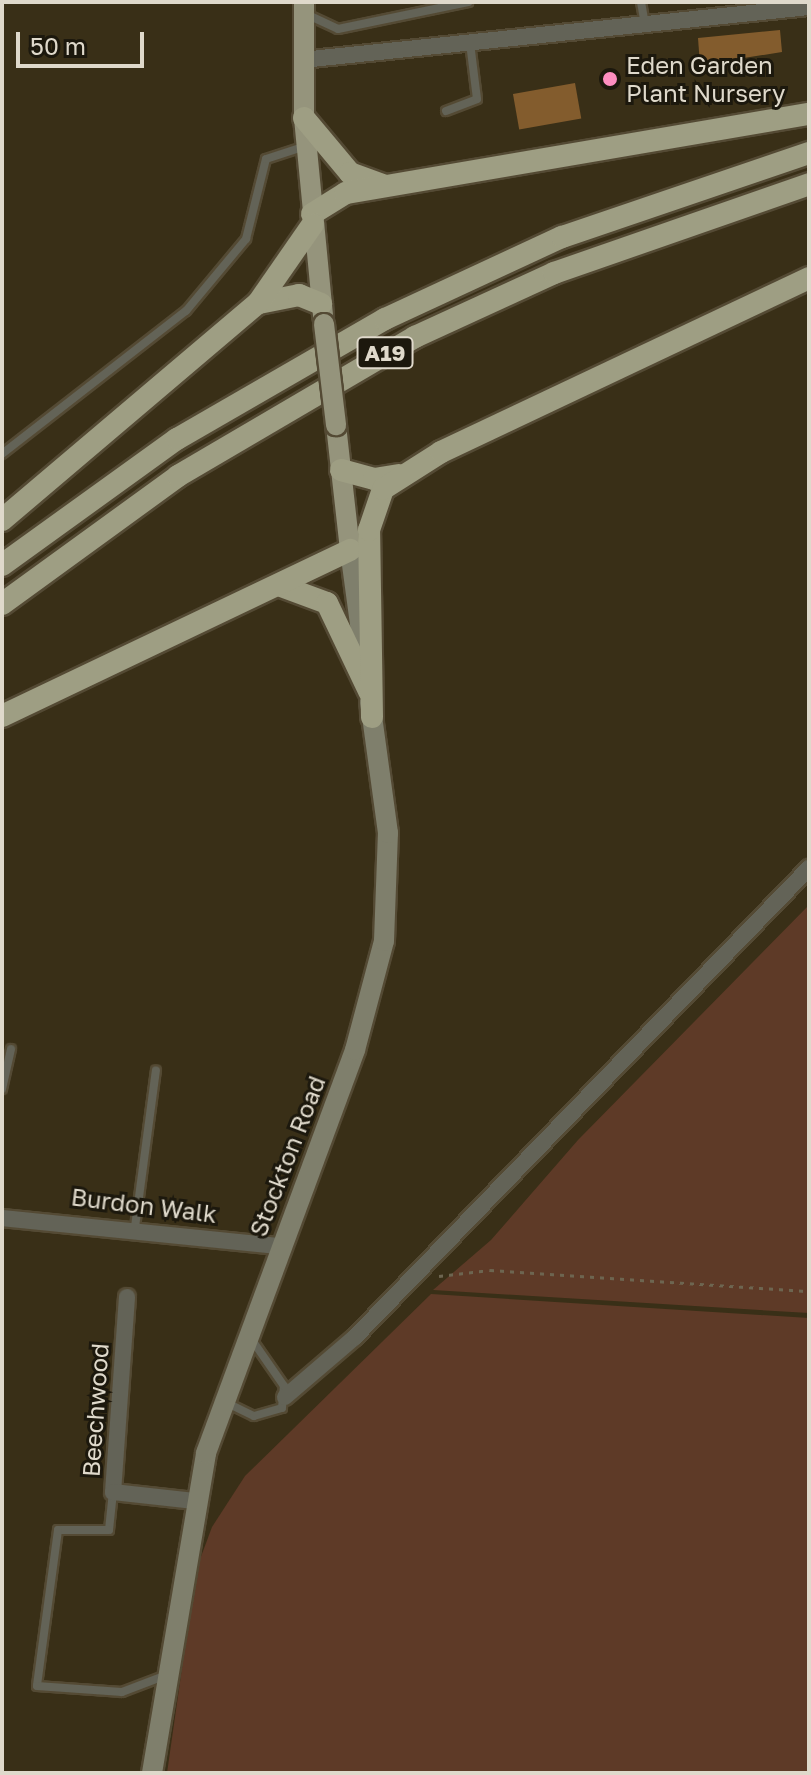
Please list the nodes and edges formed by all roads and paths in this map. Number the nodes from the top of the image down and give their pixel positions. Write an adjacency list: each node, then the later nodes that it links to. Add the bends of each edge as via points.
1 (468, 2): 3 (lane, via 338,29)
2 (641, 2): 5 (lane)
3 (306, 5): 7 (main road)
4 (809, 7): 5 (street)
5 (645, 24): 6 (street)
6 (469, 42): 7 (street); 8 (lane, via 477,99)
7 (302, 60): 10 (main road)
8 (446, 111)
9 (809, 114): 14 (highway)
10 (304, 118): 11 (main road); 14 (highway, via 350,173)
11 (306, 146): 15 (main road); 19 (lane, via 266,159 246,239 186,311)
12 (809, 153): 24 (highway, A19, via 562,237 385,319 177,439)
13 (809, 184): 26 (highway, A19, via 554,273 415,337 178,476)
14 (386, 186): 15 (highway, via 346,193)
15 (313, 219): 17 (highway); 18 (main road)
16 (809, 278): 21 (highway)
17 (258, 303): 18 (highway, via 299,295); 22 (highway)
18 (323, 314): 20 (main road, bridge)
19 (2, 454)
20 (341, 470): 21 (highway, via 374,479); 23 (main road)
21 (399, 475): 29 (highway, via 374,506 369,530)
22 (2, 520)
23 (350, 550): 25 (highway); 27 (main road, Stockton Road)
24 (2, 565)
25 (281, 586): 27 (highway, via 327,603); 28 (highway)
26 (2, 604)
27 (369, 691): 29 (main road, Stockton Road)
28 (2, 716)
29 (372, 717): 36 (main road, Stockton Road, via 388,833 384,941 355,1050)
30 (809, 868): 37 (street)
31 (11, 1049): 33 (lane)
32 (156, 1070): 35 (lane)
33 (2, 1089)
34 (2, 1218): 35 (street, Burdon Walk)
35 (135, 1227): 36 (street, Burdon Walk)
36 (280, 1246): 40 (main road, Stockton Road)
37 (411, 1279): 38 (path, via 490,1270); 41 (street)
38 (809, 1291)
39 (127, 1297): 43 (street, Beechwood)
40 (248, 1335): 41 (lane); 42 (main road, Stockton Road)
41 (285, 1397): 42 (lane, via 271,1417)
42 (224, 1402): 44 (main road, Stockton Road)
43 (113, 1492): 44 (street, Beechwood); 45 (lane, via 109,1530 58,1530 37,1686 122,1692)
44 (195, 1501): 45 (main road, Stockton Road)
45 (164, 1676): 46 (main road, Stockton Road)
46 (152, 1773)

